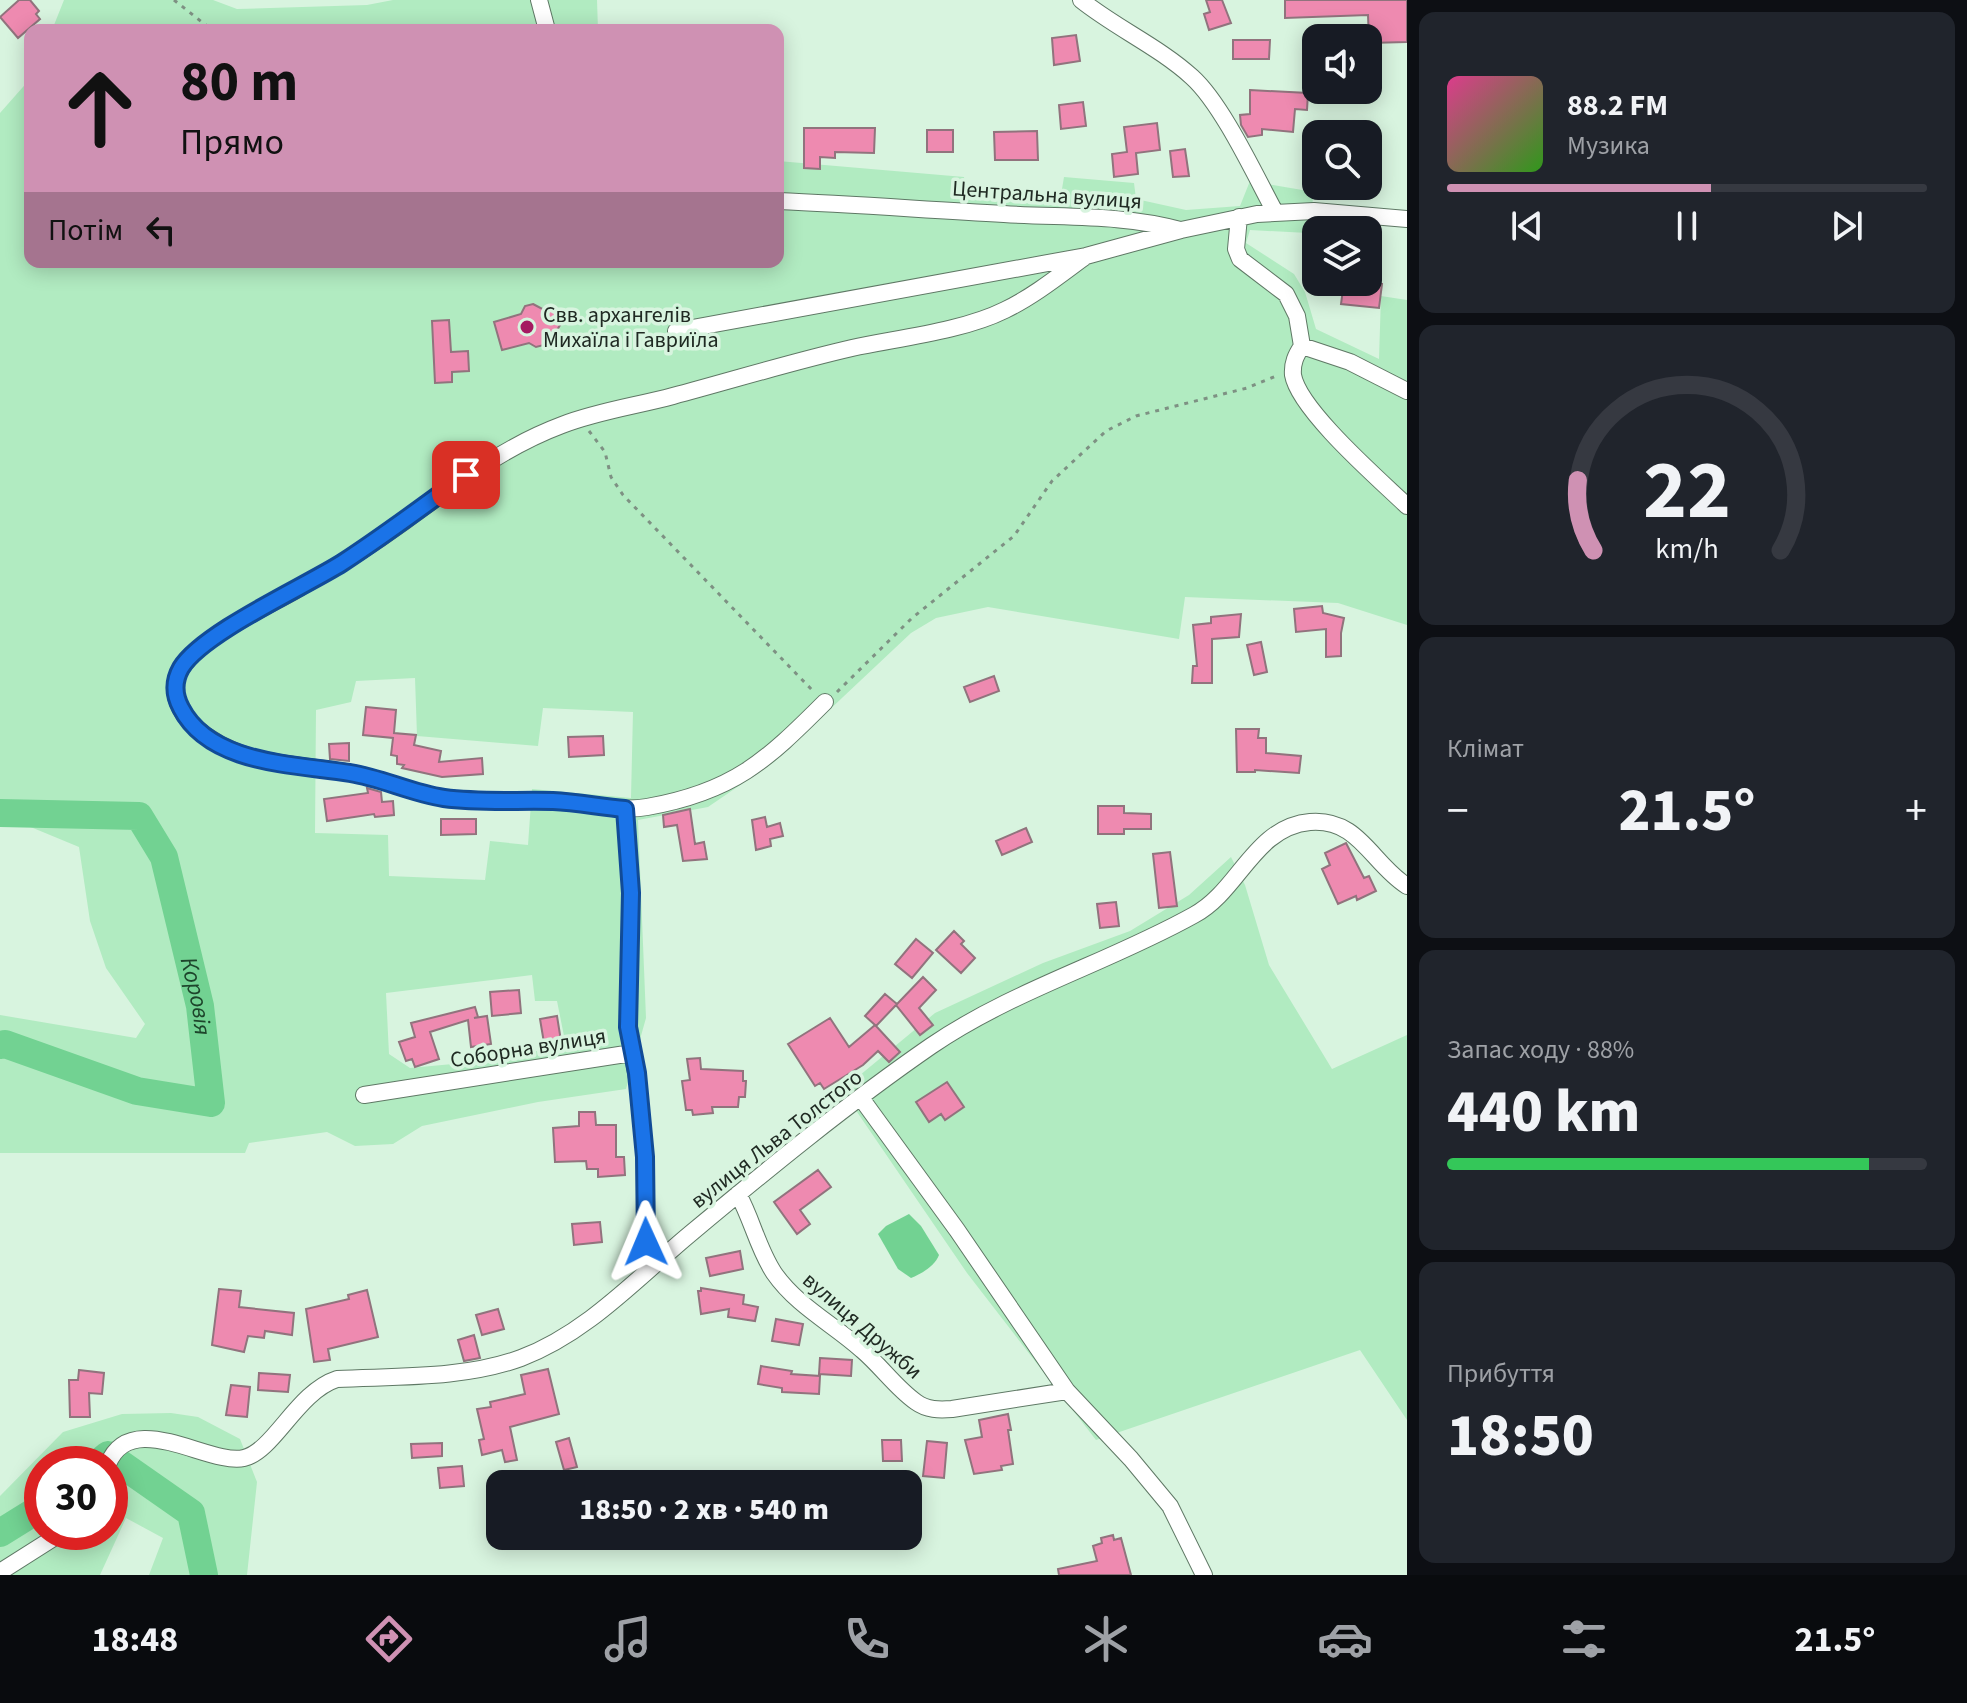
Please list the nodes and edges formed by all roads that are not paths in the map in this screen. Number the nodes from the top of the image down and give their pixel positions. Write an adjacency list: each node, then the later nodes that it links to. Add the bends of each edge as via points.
1 (539, 0): 3 (street)
2 (1081, 0): 5 (street, via 1201,85)
3 (545, 24)
4 (784, 201): 8 (street, Центральна вулиця, via 1108,217)
5 (1275, 212): 6 (street, Центральна вулиця); 7 (street, Центральна вулиця)
6 (1239, 217): 8 (street, Центральна вулиця); 11 (street, via 1240,259 1286,294 1297,316)
7 (1407, 219)
8 (1181, 230): 9 (street)
9 (1086, 256): 10 (street); 15 (street, via 1017,304 980,320 791,362 585,417 536,436 483,464 342,563 224,631 186,661 177,676 175,693 189,721 206,736 263,761 352,773 444,798)
10 (676, 331)
11 (1302, 346): 12 (street, via 1350,362); 13 (street, via 1293,365 1295,382 1309,405)
12 (1407, 391)
13 (1407, 506)
14 (825, 702): 15 (street, via 781,745 734,780 691,796)
15 (625, 809): 17 (street)
16 (1407, 886): 19 (street, вулиця Льва Толстого, via 1341,826 1309,822 1290,827 1257,850 1204,909 977,1018)
17 (632, 1053): 18 (street, Соборна вулиця); 21 (street, Соборна вулиця, via 645,1157 646,1242)
18 (364, 1095)
19 (861, 1098): 20 (street, вулиця Льва Толстого); 22 (street)
20 (738, 1194): 21 (street, вулиця Льва Толстого); 22 (street, вулиця Дружби, via 766,1258 785,1286 915,1402 952,1409)
21 (656, 1262): 23 (street, вулиця Льва Толстого, via 590,1319 523,1357 461,1371 328,1383 262,1446 242,1458 165,1440 142,1439)
22 (1067, 1391): 26 (street, via 1170,1506)
23 (125, 1446)
24 (35, 1550): 25 (street)
25 (0, 1572)
26 (1204, 1575)

